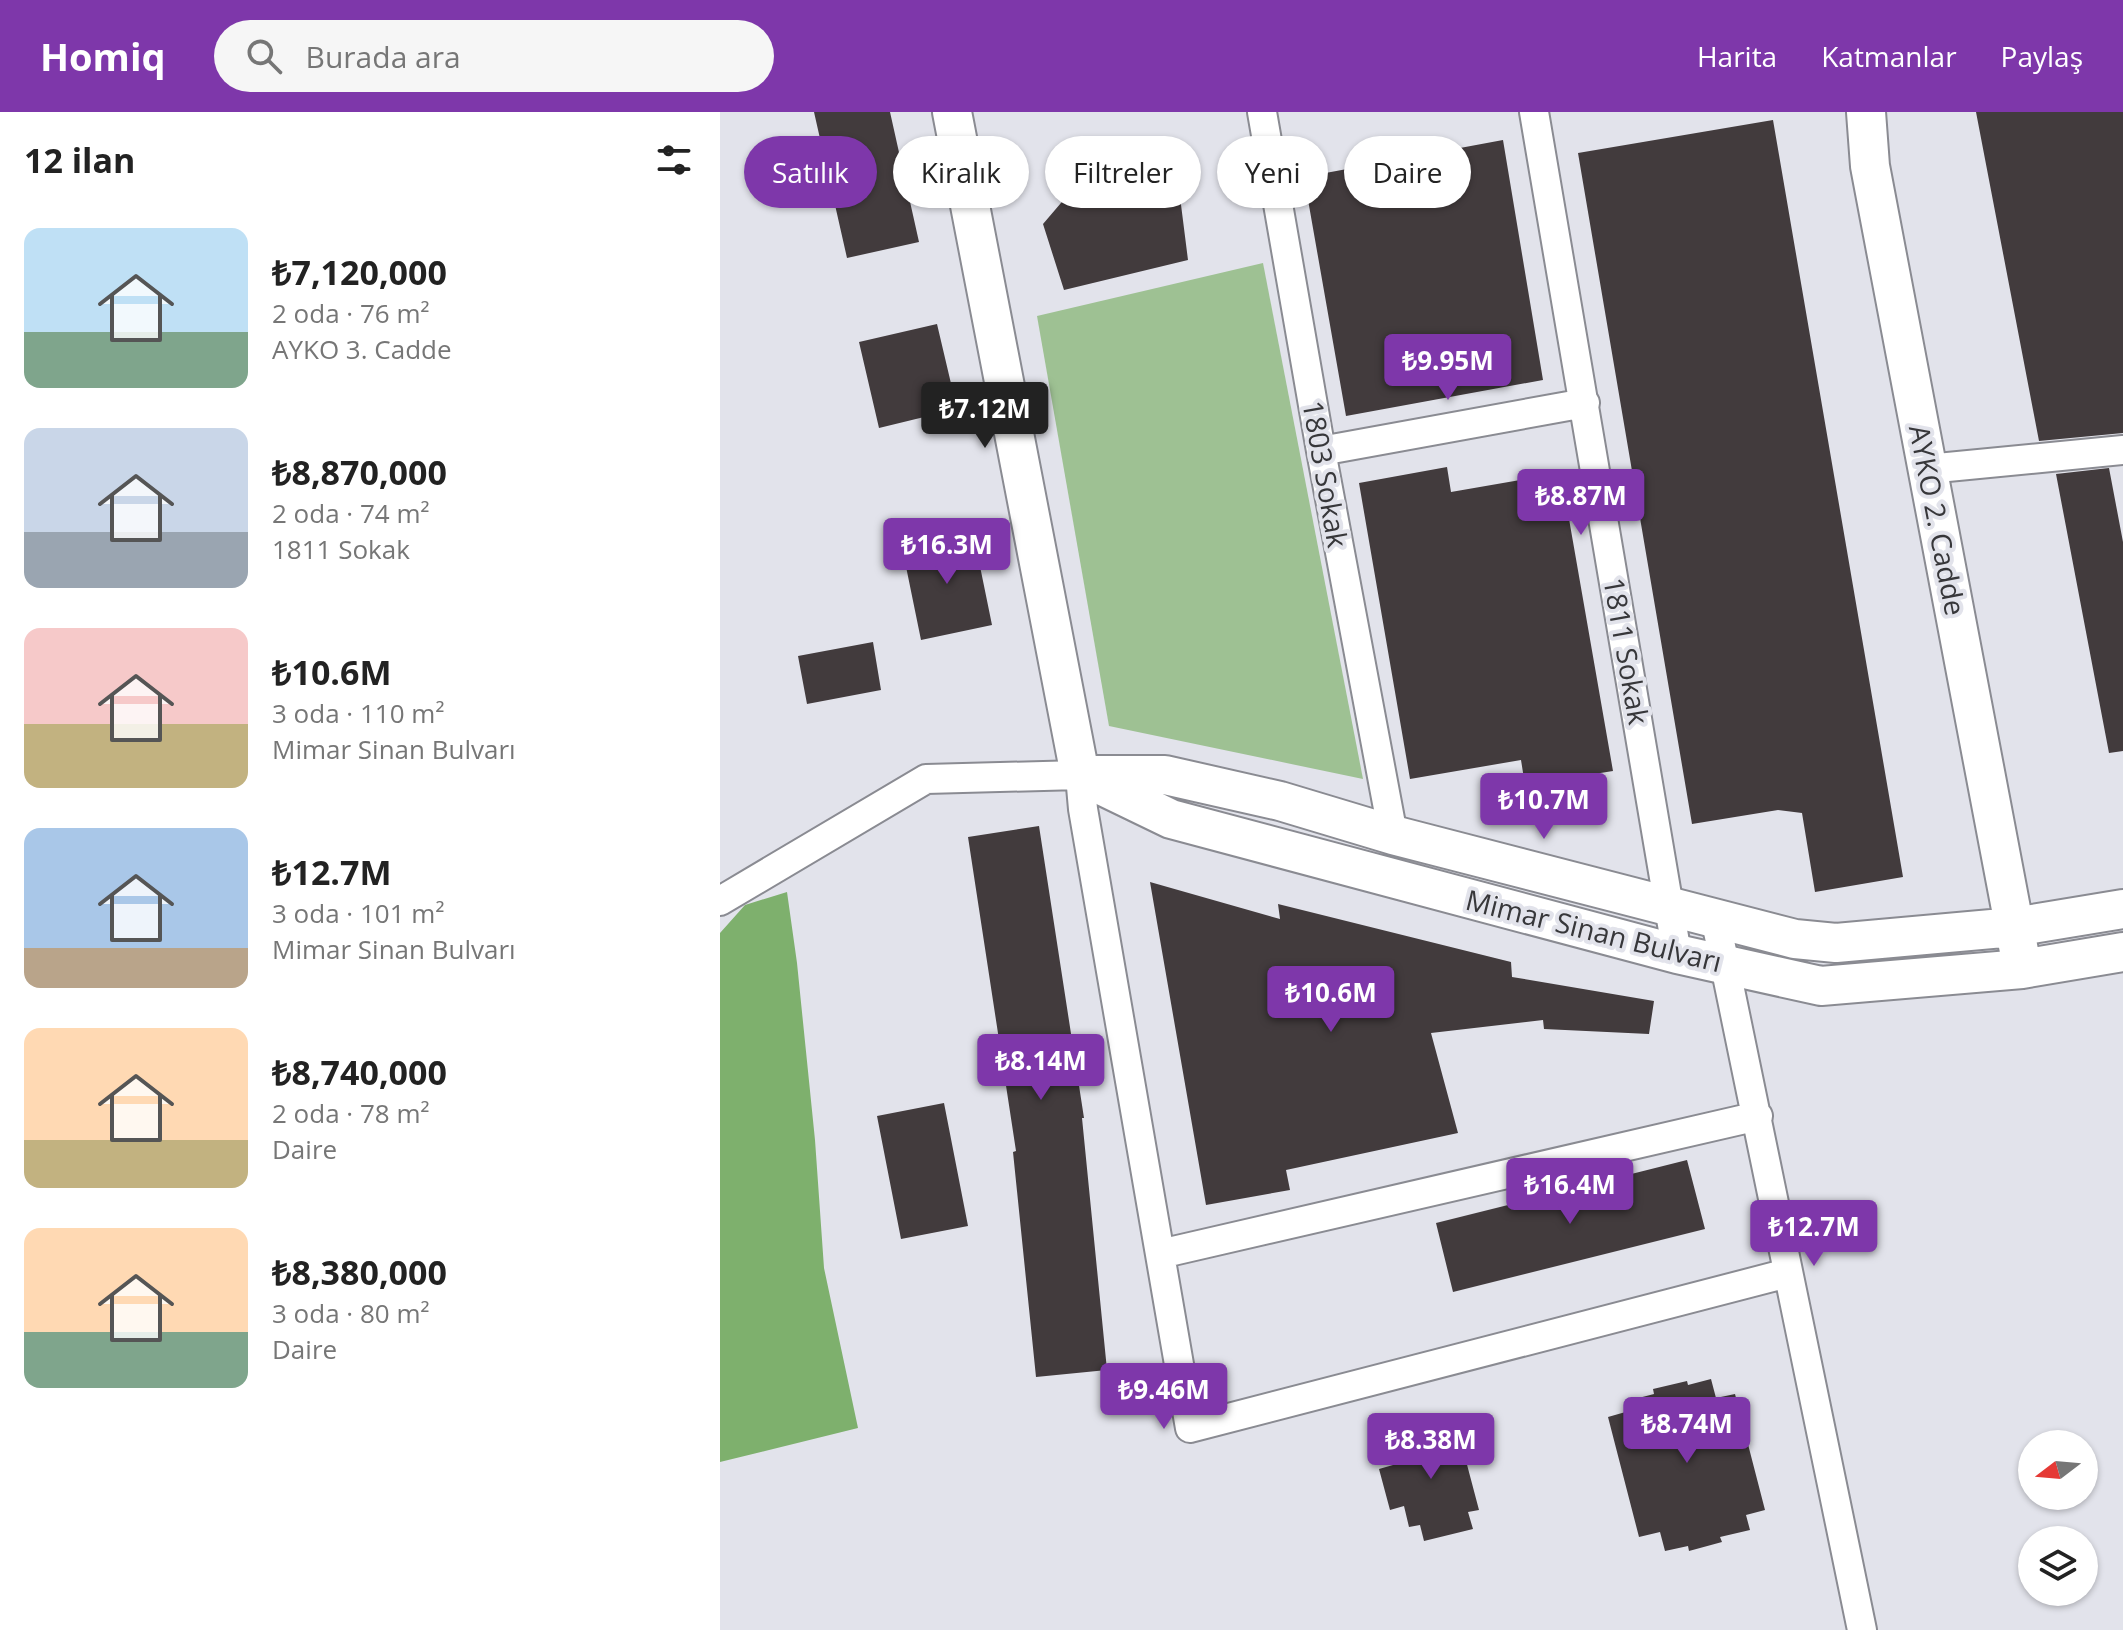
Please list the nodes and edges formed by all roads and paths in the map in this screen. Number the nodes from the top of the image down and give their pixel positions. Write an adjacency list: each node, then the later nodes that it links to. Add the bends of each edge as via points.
1 (952, 112): 9 (street)
2 (1262, 112): 7 (street, 1803 Sokak)
3 (1534, 112): 5 (street, 1811 Sokak)
4 (1866, 112): 8 (street, AYKO 2. Cadde, via 1870,166)
5 (1585, 403): 7 (street); 12 (street, 1811 Sokak)
6 (2123, 450): 8 (street)
7 (1321, 451): 10 (street, 1803 Sokak)
8 (1927, 469): 15 (street, AYKO 2. Cadde)
9 (1080, 775): 10 (street, Mimar Sinan Bulvarı, via 1165,775 1280,801); 11 (street, Mimar Sinan Bulvarı, via 926,779); 17 (street, Mimar Sinan Bulvarı, via 1171,819); 21 (street)
10 (1393, 835): 12 (street, Mimar Sinan Bulvarı)
11 (720, 901)
12 (1671, 908): 14 (street, Mimar Sinan Bulvarı); 17 (street, 1811 Sokak)
13 (2123, 909): 15 (street, Mimar Sinan Bulvarı)
14 (1715, 917): 15 (street, Mimar Sinan Bulvarı, via 1795,939 1836,943); 18 (street)
15 (2014, 927): 19 (street, AYKO 2. Cadde)
16 (2123, 952): 19 (street, Mimar Sinan Bulvarı)
17 (1677, 954): 18 (street, Mimar Sinan Bulvarı)
18 (1727, 964): 19 (street, Mimar Sinan Bulvarı, via 1821,986); 20 (street)
19 (2022, 969)
20 (1758, 1116): 21 (street); 22 (street)
21 (1160, 1254): 22 (street, via 1190,1428)
22 (1788, 1273): 23 (street)
23 (1862, 1630)

